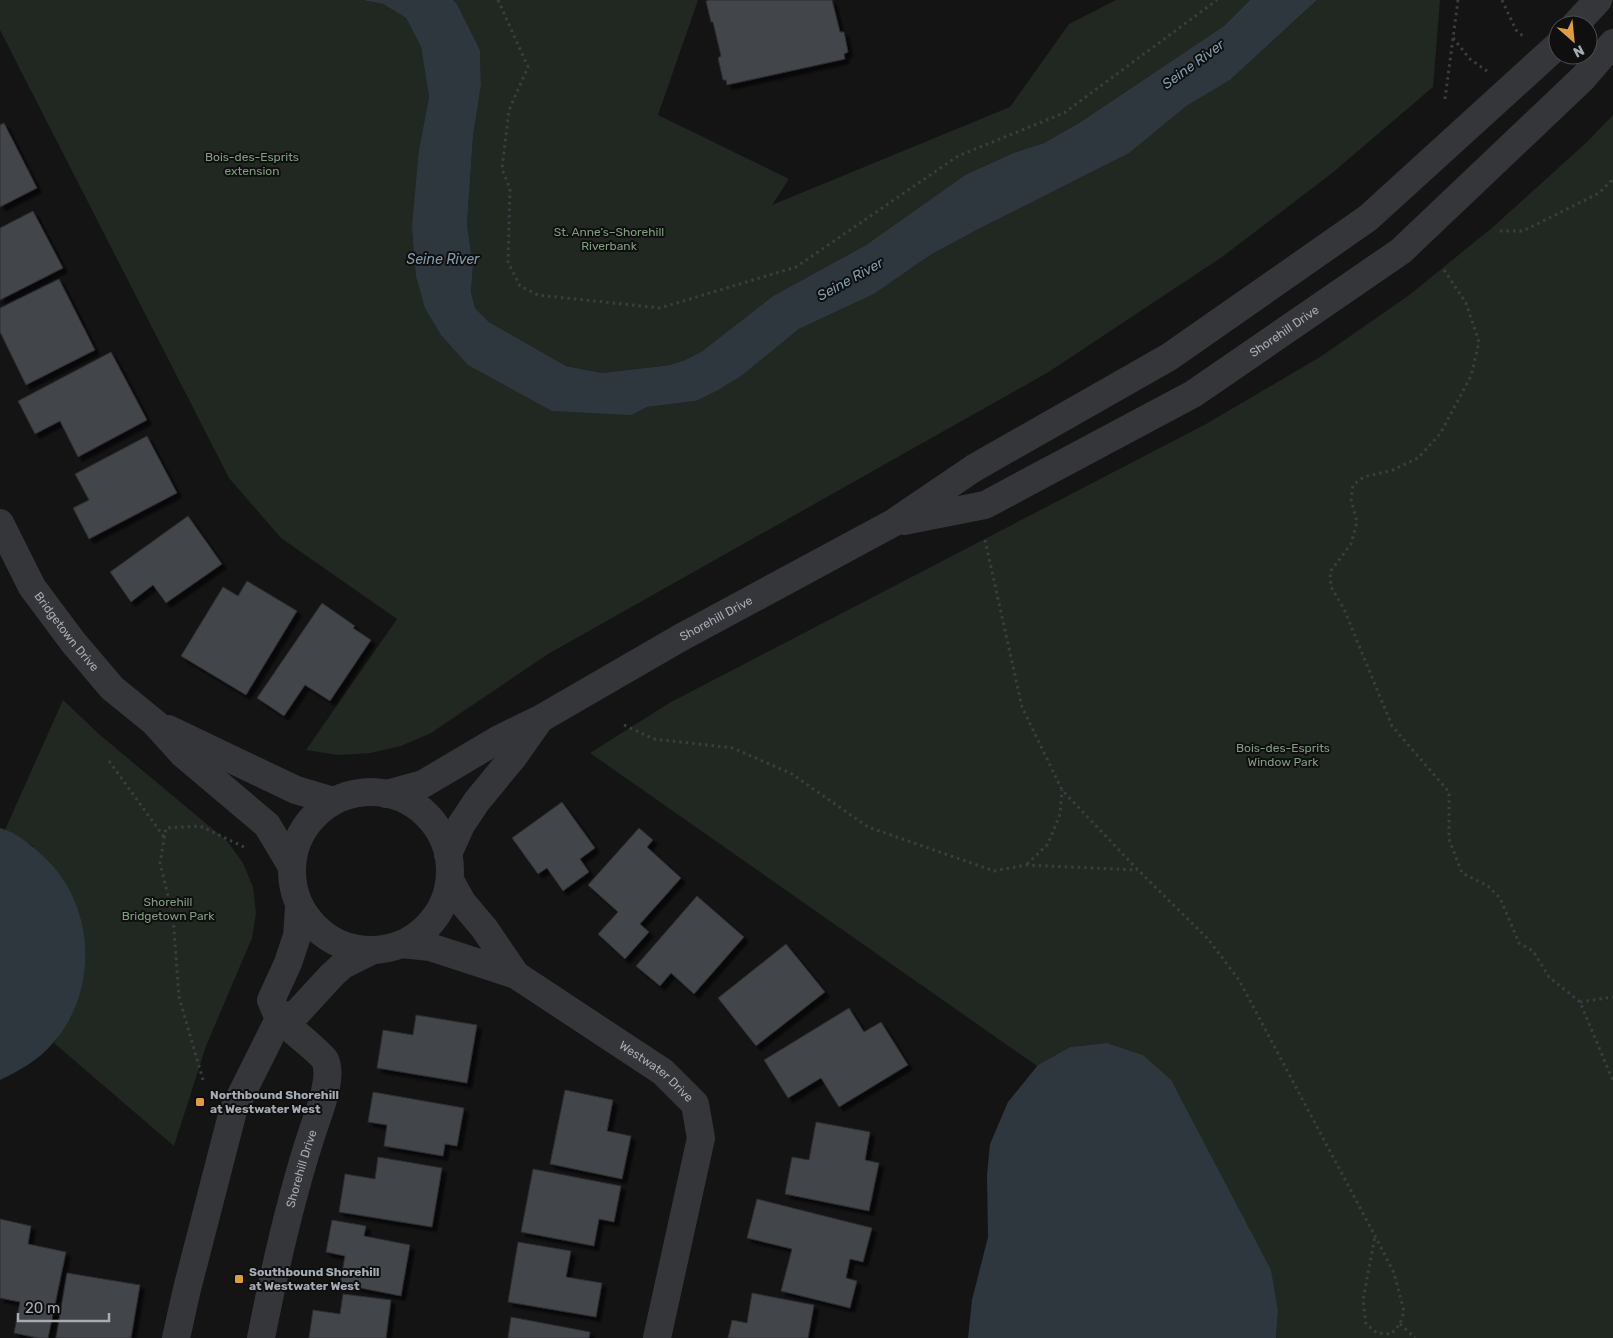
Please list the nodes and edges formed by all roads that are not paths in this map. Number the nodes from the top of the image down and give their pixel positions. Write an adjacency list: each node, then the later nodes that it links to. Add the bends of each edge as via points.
1 (1598, 0): 2 (street)
2 (1585, 15)
3 (1613, 42): 6 (street, Shorehill Drive, via 1583,78 1401,251 1193,394 985,505)
4 (1548, 54): 6 (street, Shorehill Drive, via 1368,218 1170,357 974,468)
5 (0, 523): 8 (street, Bridgetown Drive, via 32,587 67,635 112,688)
6 (893, 523): 7 (street, Shorehill Drive, via 680,638)
7 (540, 719): 9 (street, Shorehill Drive, via 423,784); 11 (street, Shorehill Drive, via 477,801)
8 (155, 723): 10 (street, Bridgetown Drive, via 296,790); 12 (street, Bridgetown Drive, via 184,754 267,825)
9 (387, 794): 10 (street, via 368,791); 11 (street, via 414,804 428,816 438,828)
10 (333, 801): 12 (street, via 310,819 296,841)
11 (448, 854): 13 (street)
12 (291, 865): 14 (street, via 292,888)
13 (451, 882): 15 (street, via 442,907 427,927); 17 (street, Westwater Drive)
14 (299, 908): 16 (street, via 325,936 347,947); 18 (street, via 297,936 271,1000)
15 (402, 944): 16 (street); 17 (street, Westwater Drive, via 430,947)
16 (371, 951): 18 (street, via 332,975 297,1013)
17 (516, 975): 21 (street, Westwater Drive, via 663,1072 695,1104 701,1138)
18 (279, 1019): 19 (street, via 233,1111); 20 (street, Shorehill Drive, via 324,1059 328,1077 301,1167)
19 (176, 1338)
20 (262, 1338)
21 (658, 1338)

